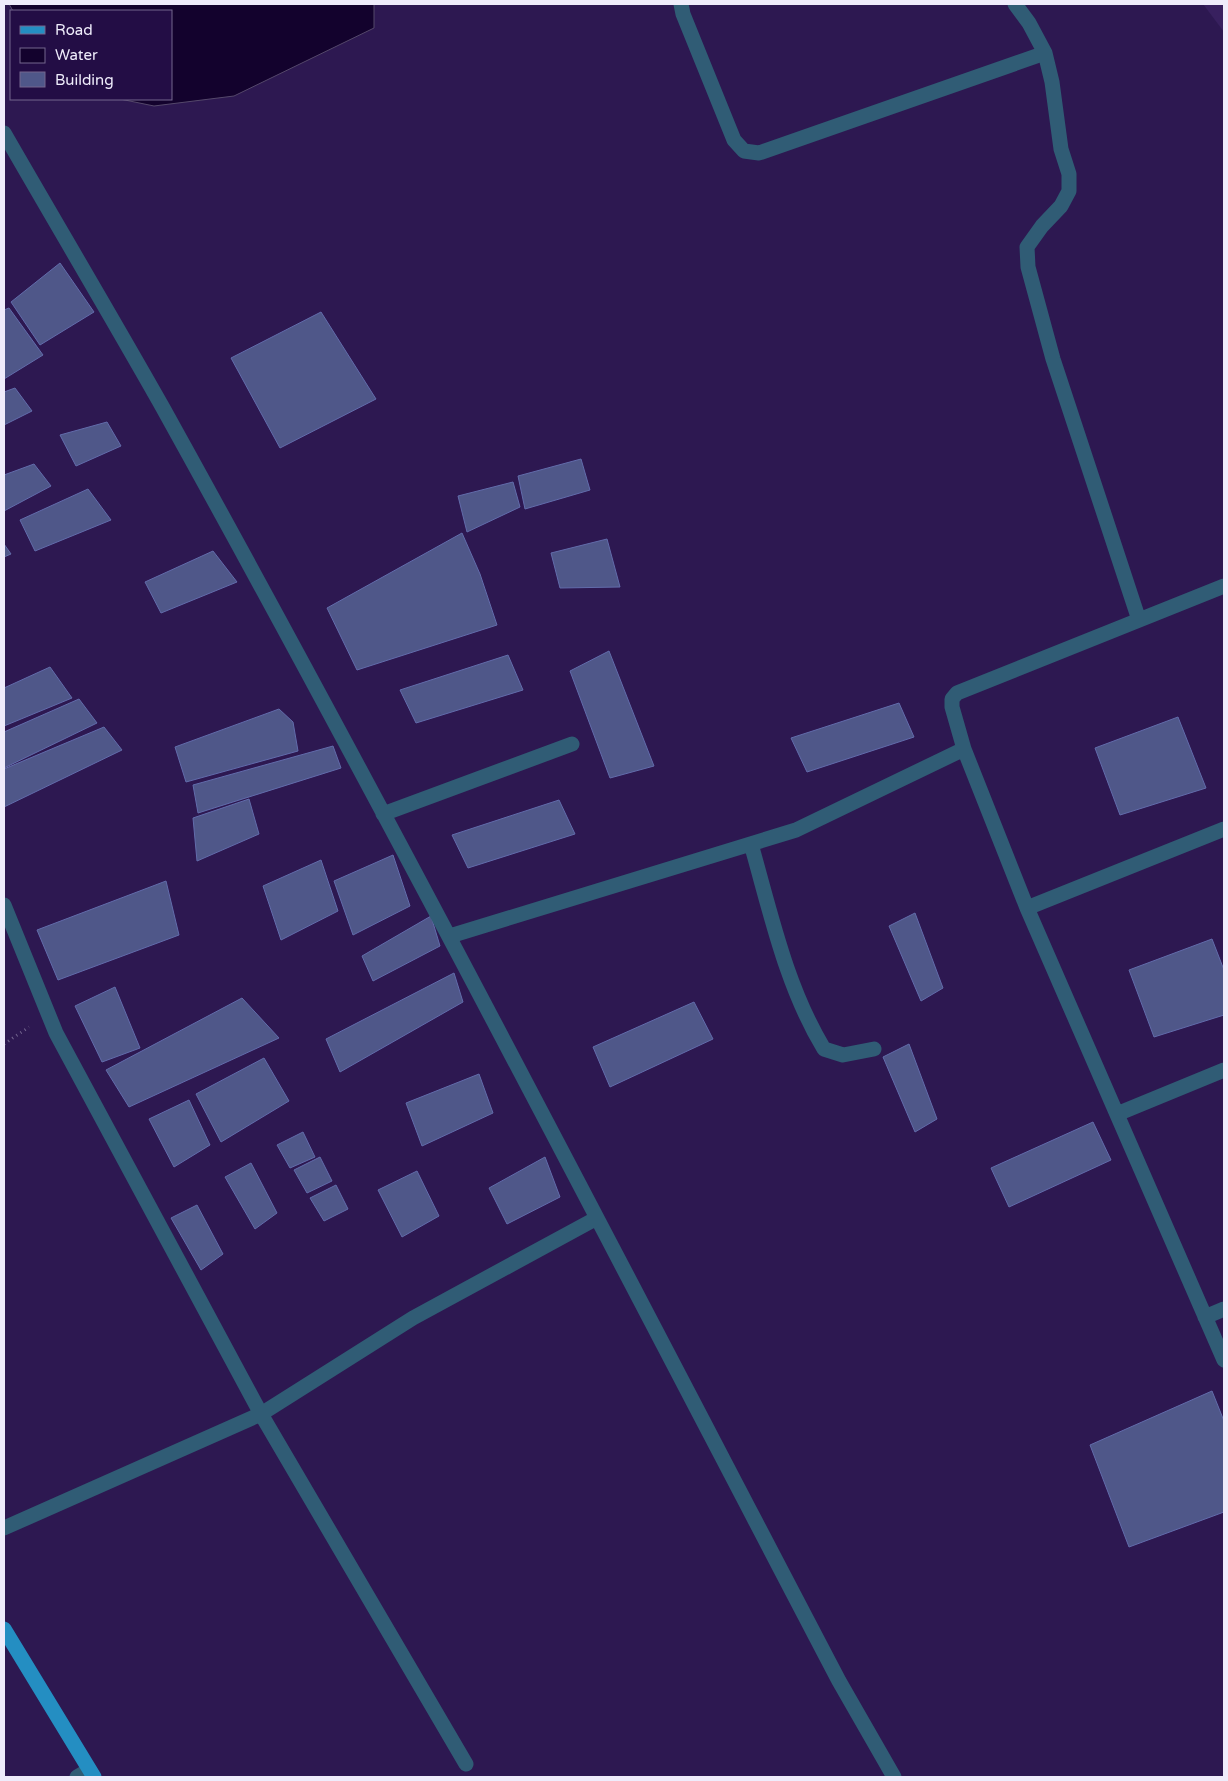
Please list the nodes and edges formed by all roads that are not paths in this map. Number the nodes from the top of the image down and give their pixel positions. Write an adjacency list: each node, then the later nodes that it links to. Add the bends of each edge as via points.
1 (681, 4): 3 (street, via 734,140 744,151 759,153)
2 (1015, 4): 3 (street)
3 (1044, 53): 6 (street, via 1052,82 1061,149 1069,174 1069,191 1028,247 1028,267 1053,360)
4 (4, 133): 9 (street, via 166,414)
5 (1224, 586): 6 (street)
6 (1139, 620): 8 (street, via 957,693 952,699 952,707)
7 (572, 744): 9 (street)
8 (964, 749): 11 (street, via 796,830); 13 (street)
9 (383, 814): 14 (street)
10 (1224, 829): 13 (street)
11 (751, 844): 14 (street); 15 (street, via 795,993 807,1021 824,1049 844,1055)
12 (4, 905): 22 (street, via 56,1033)
13 (1027, 908): 17 (street)
14 (450, 936): 18 (street)
15 (874, 1048)
16 (1224, 1070): 17 (street)
17 (1117, 1114): 20 (street)
18 (597, 1218): 22 (street, via 413,1318); 27 (street, via 839,1681)
19 (1224, 1309): 20 (street)
20 (1205, 1317): 21 (street)
21 (1224, 1360)
22 (261, 1414): 23 (street); 25 (street)
23 (4, 1528)
24 (4, 1629): 26 (main road)
25 (466, 1764)
26 (86, 1775)
27 (894, 1777)

